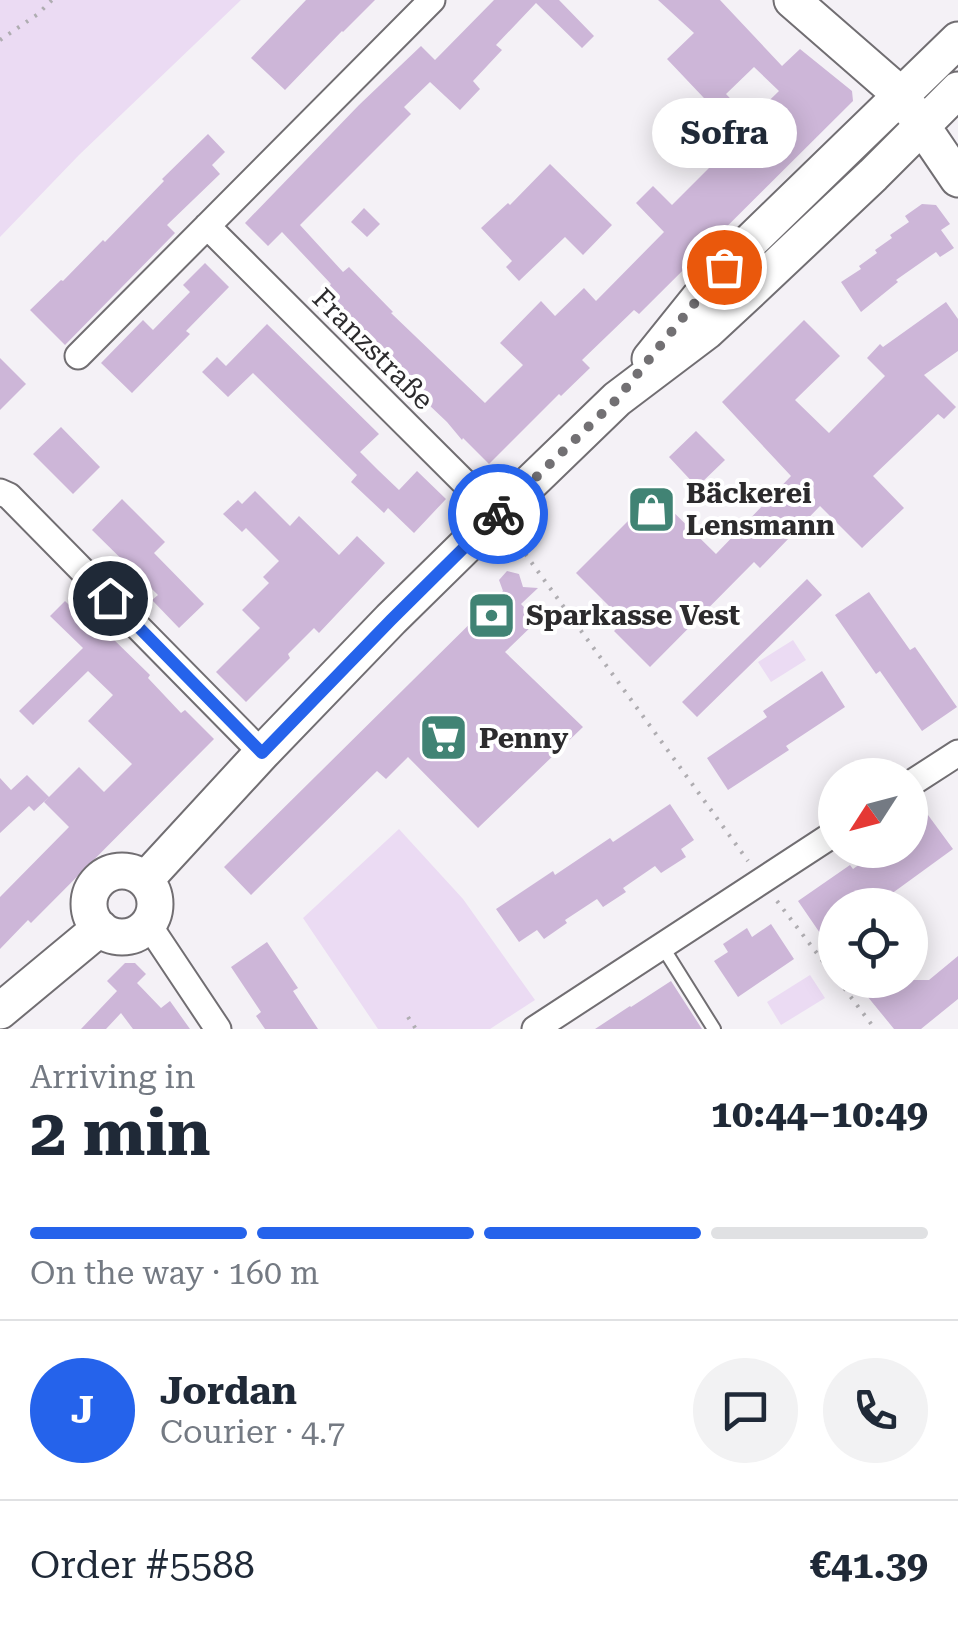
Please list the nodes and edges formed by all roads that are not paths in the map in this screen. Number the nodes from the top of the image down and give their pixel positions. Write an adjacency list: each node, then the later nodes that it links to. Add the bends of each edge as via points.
1 (432, 0): 8 (street)
2 (792, 0): 5 (main road)
3 (958, 40): 5 (main road)
4 (958, 90): 6 (main road)
5 (901, 95): 6 (main road); 10 (main road, via 724,267)
6 (922, 126): 7 (main road); 10 (main road, via 706,332)
7 (958, 179)
8 (207, 226): 9 (street); 12 (street, Franzstraße)
9 (78, 356)
10 (617, 399): 12 (main road)
11 (0, 492): 13 (street)
12 (496, 515): 13 (main road)
13 (262, 753): 17 (main road)
14 (958, 753): 15 (street)
15 (928, 772)
16 (818, 844): 20 (street)
17 (144, 880): 18 (main road, via 154,897); 19 (main road, via 116,871 98,881 89,900)
18 (148, 924): 19 (main road, via 125,937); 22 (street)
19 (100, 928): 21 (main road)
20 (662, 946): 23 (street); 24 (lane)
21 (0, 1011)
22 (218, 1029)
23 (536, 1029)
24 (714, 1029)

